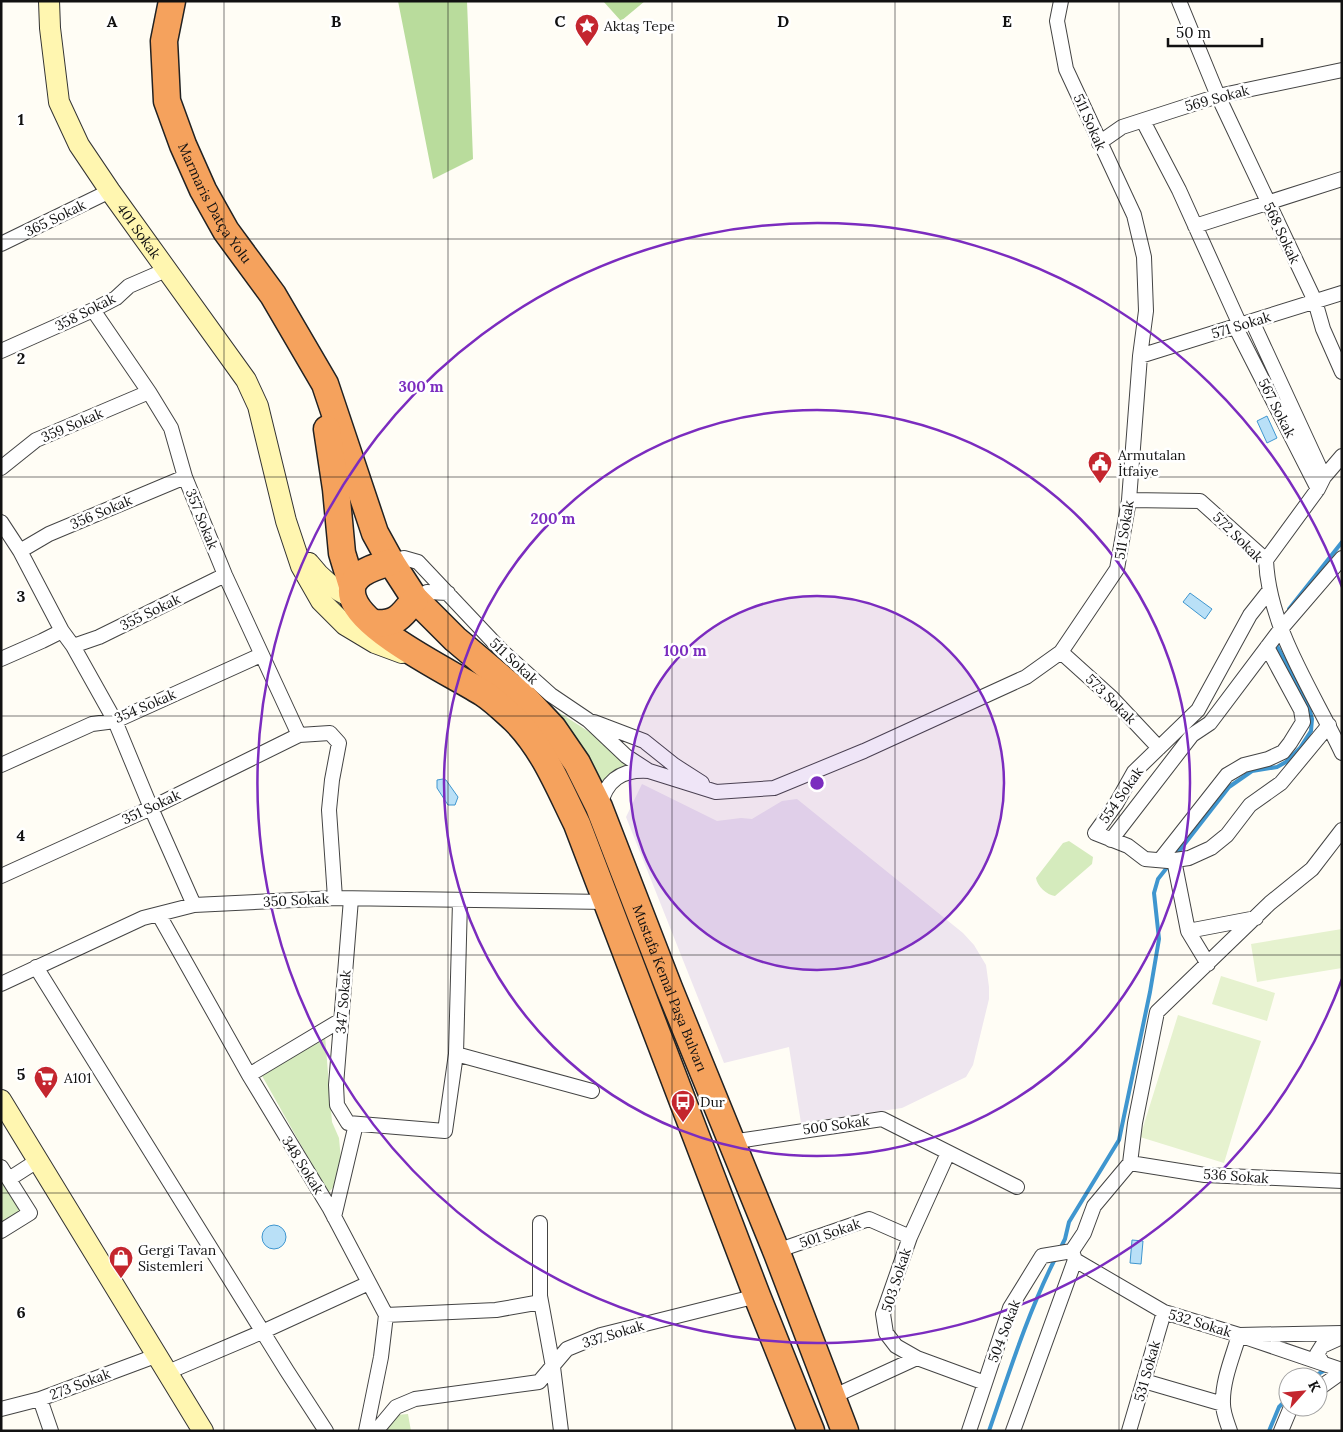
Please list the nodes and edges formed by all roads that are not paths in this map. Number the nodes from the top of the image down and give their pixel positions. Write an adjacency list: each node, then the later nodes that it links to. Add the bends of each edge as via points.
1 (49, 1): 10 (street, 401 Sokak, via 59,102 79,145)
2 (172, 1): 22 (highway, Marmaris Datça Yolu, via 164,41 167,101 183,145 226,231 273,295)
3 (1061, 1): 8 (street, 511 Sokak, via 1058,21 1066,69)
4 (1179, 1): 6 (street, 568 Sokak)
5 (1342, 70): 6 (street, 569 Sokak)
6 (1218, 96): 7 (street, 569 Sokak); 11 (street, 568 Sokak)
7 (1143, 121): 8 (street, 569 Sokak, via 1122,128); 12 (street, 567 Sokak)
8 (1099, 143): 20 (street, 511 Sokak, via 1134,215 1144,257 1146,311)
9 (1342, 179): 11 (street)
10 (110, 191): 13 (street, 365 Sokak); 14 (street, 401 Sokak)
11 (1268, 202): 12 (street); 16 (street, 568 Sokak)
12 (1195, 226): 18 (street, 567 Sokak)
13 (1, 244)
14 (166, 270): 17 (street, 358 Sokak, via 129,286 116,298); 24 (street, 401 Sokak, via 246,380 258,406)
15 (1342, 293): 16 (street, 571 Sokak)
16 (1315, 301): 18 (street, 571 Sokak); 21 (street, 568 Sokak)
17 (94, 310): 19 (street, 358 Sokak); 23 (street, 357 Sokak)
18 (1242, 324): 20 (street, 571 Sokak); 28 (street, 567 Sokak)
19 (1, 351)
20 (1140, 356): 29 (street, 511 Sokak)
21 (1342, 372)
22 (325, 384): 34 (highway, Marmaris Datça Yolu, via 375,533); 36 (highway, via 326,426 342,554)
23 (149, 392): 26 (street, 359 Sokak, via 36,440); 27 (street, 357 Sokak, via 171,428)
24 (267, 445): 36 (street, via 308,562 336,591); 41 (street, via 301,566 321,601)
25 (1342, 456): 28 (street)
26 (1, 468)
27 (185, 477): 31 (street, 356 Sokak, via 49,534); 35 (street, 357 Sokak)
28 (1321, 483): 33 (street)
29 (1129, 500): 33 (street, 572 Sokak, via 1200,501); 46 (street, 511 Sokak, via 1117,569)
30 (1, 522): 31 (street)
31 (20, 551): 43 (street)
32 (1342, 558): 42 (street)
33 (1266, 560): 37 (street, 572 Sokak)
34 (391, 562): 36 (highway, via 370,568 355,578); 38 (street, 511 Sokak, via 404,558 418,562); 39 (highway)
35 (225, 576): 44 (street, 355 Sokak, via 99,637); 47 (street, 357 Sokak)
36 (353, 592): 40 (highway, via 362,614)
37 (1269, 592): 42 (street, 572 Sokak); 54 (street, 554 Sokak, via 1250,615 1198,710)
38 (448, 593): 39 (street, via 427,592); 50 (street, 511 Sokak, via 502,651 550,695)
39 (415, 599): 40 (highway, via 402,616 387,624); 59 (highway, Mustafa Kemal Paşa Bulvarı, via 455,639 525,698 553,728 577,763)
40 (373, 623): 41 (street, via 359,628); 49 (highway, Mustafa Kemal Paşa Bulvarı)
41 (345, 624): 49 (street, via 375,643)
42 (1280, 630): 45 (street); 52 (street, 572 Sokak)
43 (62, 631): 44 (street); 48 (street)
44 (73, 646): 51 (street)
45 (1267, 647): 62 (street, via 1210,723 1192,735); 63 (street, via 1301,710 1303,722 1282,752 1244,765 1227,775)
46 (1062, 652): 54 (street, 573 Sokak); 58 (street, 511 Sokak, via 1026,677 774,788)
47 (261, 655): 51 (street, 354 Sokak); 53 (street, 357 Sokak)
48 (1, 659)
49 (430, 662): 69 (highway, Mustafa Kemal Paşa Bulvarı, via 485,694 516,721 544,757 576,824)
50 (588, 720): 57 (street, 511 Sokak); 58 (street, 511 Sokak, via 644,741 674,766)
51 (115, 721): 56 (street, 354 Sokak, via 92,724); 60 (street)
52 (1329, 725): 55 (street, 572 Sokak); 64 (street, 554 Sokak, via 1281,783 1250,805 1227,835 1211,848 1189,858)
53 (299, 735): 60 (street, 351 Sokak); 66 (street, via 330,733 339,743 329,810)
54 (1159, 748): 62 (street, 554 Sokak, via 1134,772 1095,833)
55 (1342, 753)
56 (1, 765)
57 (648, 772): 58 (street, 511 Sokak); 59 (street, 511 Sokak, via 639,770 619,776 603,793)
58 (716, 792)
59 (599, 807): 83 (highway, Mustafa Kemal Paşa Bulvarı)
60 (151, 808): 65 (street, 351 Sokak); 70 (street)
61 (1342, 830): 72 (street, via 1312,869)
62 (1111, 840): 63 (street, 554 Sokak, via 1128,846 1145,858)
63 (1160, 860): 64 (street, 554 Sokak)
64 (1174, 860): 73 (street)
65 (1, 876)
66 (336, 898): 67 (street, 350 Sokak); 70 (street, 350 Sokak)
67 (351, 899): 68 (street, 350 Sokak); 77 (street, 347 Sokak)
68 (460, 901): 69 (street, 350 Sokak); 78 (street)
69 (607, 902): 98 (highway, Mustafa Kemal Paşa Bulvarı)
70 (194, 905): 71 (street, 350 Sokak)
71 (159, 915): 75 (street, 350 Sokak, via 143,918); 79 (street, 348 Sokak)
72 (1256, 918): 73 (street); 74 (street)
73 (1188, 931): 74 (street)
74 (1208, 964): 86 (street, via 1157,1012 1134,1123)
75 (36, 968): 76 (street, 350 Sokak); 102 (street)
76 (1, 984)
77 (341, 1020): 79 (street); 82 (street, 347 Sokak, via 336,1085 338,1105 348,1123)
78 (456, 1054): 80 (street); 82 (street, via 445,1131)
79 (249, 1075): 91 (street, 348 Sokak)
80 (592, 1091)
81 (1, 1100): 85 (street)
82 (356, 1124): 91 (street)
83 (731, 1142): 84 (street, 500 Sokak, via 882,1119); 95 (highway, Mustafa Kemal Paşa Bulvarı)
84 (948, 1152): 90 (street, 500 Sokak); 94 (street, 503 Sokak)
85 (37, 1162): 88 (street); 108 (street)
86 (1130, 1163): 89 (street, 536 Sokak, via 1205,1175); 96 (street, via 1094,1206)
87 (1, 1167): 88 (street)
88 (9, 1179): 93 (street, via 30,1213)
89 (1342, 1181)
90 (1016, 1187)
91 (334, 1217): 97 (street, 348 Sokak)
92 (540, 1224): 99 (street)
93 (1, 1231)
94 (910, 1237): 95 (street, 501 Sokak, via 869,1219); 106 (street, 503 Sokak, via 883,1314 886,1333 896,1346)
95 (777, 1253): 114 (highway, Mustafa Kemal Paşa Bulvarı)
96 (1074, 1255): 100 (street, 532 Sokak); 112 (street, 504 Sokak, via 1042,1256 1010,1308); 128 (street)
97 (370, 1283): 101 (street, 348 Sokak); 102 (street, 273 Sokak)
98 (757, 1296): 109 (street, 337 Sokak, via 601,1334 567,1349); 125 (highway, Mustafa Kemal Paşa Bulvarı)
99 (541, 1302): 101 (street, via 496,1310); 109 (street)
100 (1164, 1312): 104 (street, 532 Sokak); 111 (street, 531 Sokak)
101 (386, 1314): 122 (street)
102 (262, 1332): 108 (street, 273 Sokak); 121 (street)
103 (1342, 1333): 104 (street)
104 (1239, 1335): 107 (street, 532 Sokak); 116 (street)
105 (1342, 1337): 107 (street, via 1322,1346 1317,1354)
106 (917, 1358): 112 (street, 503 Sokak); 114 (street)
107 (1322, 1362): 110 (street, 532 Sokak)
108 (163, 1364): 115 (street, 273 Sokak); 120 (street)
109 (553, 1367): 123 (street, 337 Sokak, via 539,1382 415,1399 396,1406); 124 (street)
110 (1342, 1371): 113 (street)
111 (1144, 1381): 116 (street); 129 (street, 531 Sokak)
112 (985, 1382): 127 (street, 504 Sokak)
113 (1328, 1382)
114 (832, 1397): 126 (highway, Mustafa Kemal Paşa Bulvarı)
115 (40, 1399): 117 (street, 273 Sokak); 119 (street)
116 (1223, 1404): 130 (street)
117 (1, 1409)
118 (1287, 1417): 131 (street)
119 (51, 1431)
120 (203, 1431)
121 (326, 1431)
122 (366, 1431)
123 (376, 1431)
124 (562, 1431)
125 (811, 1431)
126 (845, 1431)
127 (969, 1431)
128 (1013, 1431)
129 (1129, 1431)
130 (1230, 1431)
131 (1281, 1431)

